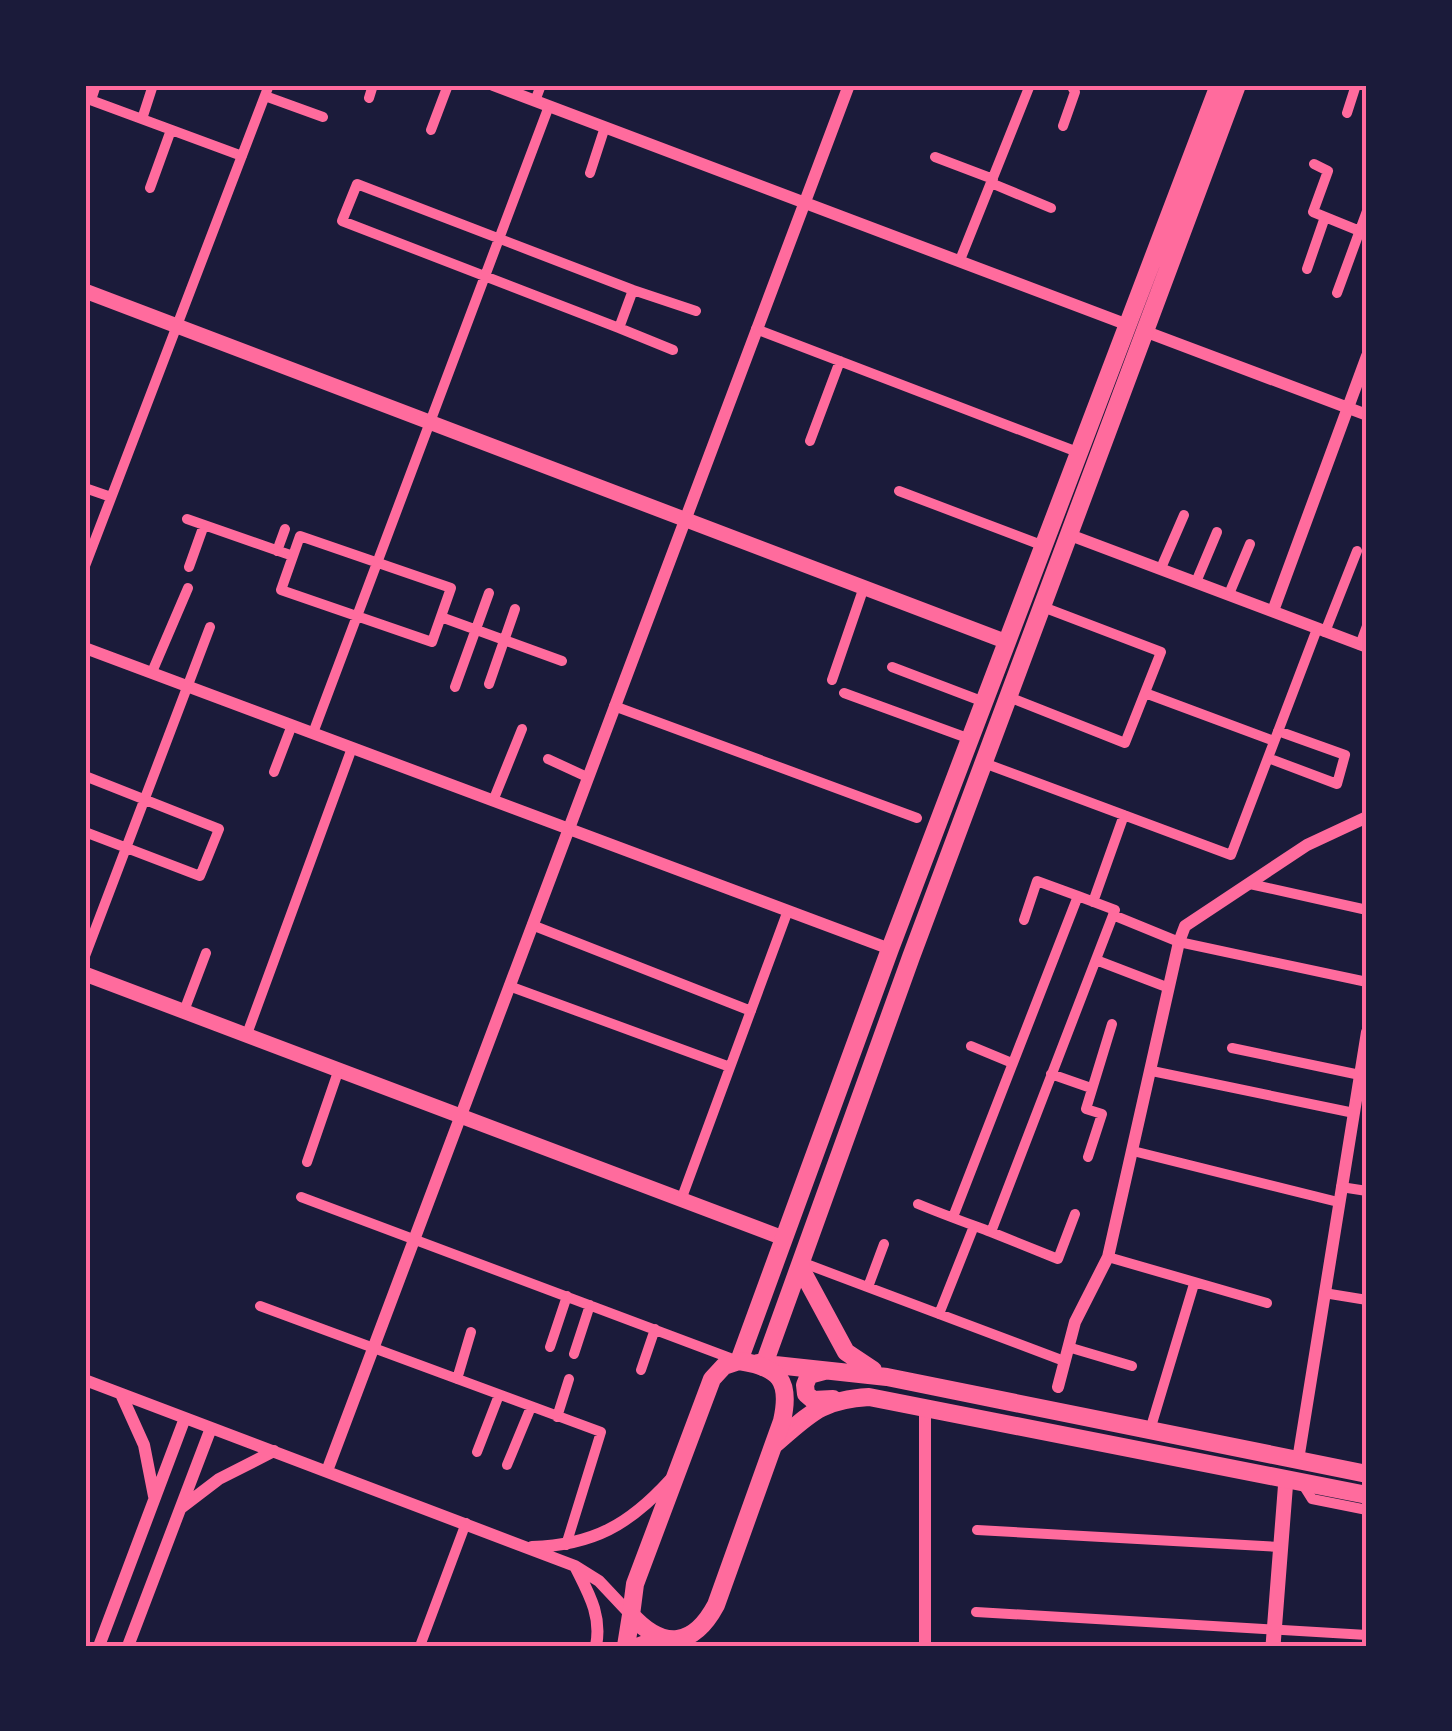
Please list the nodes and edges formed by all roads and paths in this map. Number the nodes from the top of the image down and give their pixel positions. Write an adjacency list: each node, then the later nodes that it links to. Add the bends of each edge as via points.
1 (96, 85): 15 (street)
2 (153, 85): 19 (street)
3 (373, 85): 14 (street)
4 (448, 85): 23 (street)
5 (493, 85): 16 (street)
6 (541, 85): 16 (street)
7 (848, 85): 30 (street)
8 (1030, 85): 28 (street)
9 (1071, 85): 20 (street, via 1075,92)
10 (1219, 85): 45 (main road)
11 (1237, 85): 45 (main road)
12 (1356, 85): 17 (street)
13 (267, 90): 18 (street); 24 (street)
14 (369, 98)
15 (87, 99): 19 (street)
16 (542, 103): 21 (street); 35 (street)
17 (1347, 113)
18 (324, 117)
19 (142, 119): 22 (street)
20 (1063, 126)
21 (605, 127): 27 (street); 30 (street)
22 (171, 130): 24 (street); 29 (street)
23 (431, 130)
24 (242, 156): 43 (street)
25 (935, 157): 28 (street)
26 (1314, 164): 33 (street, via 1328,171 1314,212)
27 (590, 173)
28 (992, 181): 31 (street); 36 (street)
29 (150, 188)
30 (804, 202): 36 (street); 46 (street)
31 (1051, 208)
32 (1367, 211): 34 (street)
33 (1326, 217): 34 (street); 37 (street)
34 (1364, 232): 41 (street)
35 (497, 238): 38 (street); 38 (street, via 357,184 342,222); 40 (street)
36 (960, 260): 45 (street)
37 (1307, 269)
38 (484, 276): 44 (street); 52 (street)
39 (85, 290): 43 (main road)
40 (633, 290): 42 (street); 44 (street)
41 (1338, 293)
42 (696, 310)
43 (178, 326): 52 (main road); 57 (street)
44 (618, 328): 47 (street)
45 (1136, 328): 50 (street); 54 (main road); 64 (main road)
46 (756, 329): 49 (street); 60 (street)
47 (672, 350)
48 (1367, 356): 50 (street)
49 (840, 361): 53 (street); 54 (street)
50 (1348, 408): 51 (street); 81 (street)
51 (1367, 415)
52 (429, 422): 60 (main road); 70 (street)
53 (810, 441)
54 (1080, 452): 66 (main road)
55 (85, 488): 57 (street)
56 (899, 491): 66 (street)
57 (111, 496): 71 (street)
58 (1184, 515): 73 (street)
59 (187, 518): 61 (street)
60 (684, 519): 75 (main road); 104 (street)
61 (204, 525): 67 (street); 72 (street)
62 (285, 529): 67 (street)
63 (1217, 532): 74 (street)
64 (1070, 534): 73 (street); 79 (main road)
65 (1250, 544): 78 (street)
66 (1044, 546): 89 (main road)
67 (277, 551): 69 (street)
68 (1357, 552): 87 (street)
69 (293, 556): 70 (street, via 300,536); 82 (street, via 281,590)
70 (376, 562): 82 (street); 83 (street, via 451,588)
71 (85, 566)
72 (189, 566)
73 (1161, 568): 74 (street)
74 (1196, 582): 78 (street)
75 (864, 587): 89 (main road); 96 (street)
76 (188, 588): 95 (street)
77 (490, 593): 86 (street)
78 (1228, 594): 81 (street)
79 (1043, 607): 92 (main road); 101 (street, via 1161,652)
80 (515, 609): 88 (street)
81 (1273, 611): 87 (street)
82 (356, 616): 83 (street, via 432,642); 107 (street)
83 (441, 617): 86 (street)
84 (210, 626): 98 (street)
85 (1367, 626): 90 (street)
86 (476, 630): 88 (street); 99 (street)
87 (1321, 630): 90 (street); 108 (street)
88 (504, 640): 93 (street); 97 (street)
89 (1007, 642): 92 (main road); 103 (main road)
90 (1364, 646)
91 (85, 648): 95 (street)
92 (1027, 648): 102 (main road)
93 (562, 661)
94 (892, 667): 103 (street)
95 (152, 672): 98 (street)
96 (832, 680)
97 (489, 684)
98 (187, 686): 105 (street); 117 (street)
99 (455, 687)
100 (844, 693): 109 (street)
101 (1144, 693): 102 (street, via 1125,743); 108 (street)
102 (1009, 697): 113 (main road)
103 (984, 702): 109 (main road)
104 (614, 706): 116 (street); 121 (street)
105 (292, 726): 107 (street); 114 (street)
106 (522, 728): 118 (street)
107 (313, 734): 110 (street)
108 (1276, 736): 111 (street); 111 (street, via 1345,755 1337,784)
109 (970, 739): 134 (main road)
110 (352, 748): 118 (street); 147 (street)
111 (1268, 758): 119 (street, via 1231,855)
112 (548, 759): 116 (street)
113 (984, 762): 119 (street); 137 (main road)
114 (274, 772)
115 (85, 776): 117 (street)
116 (588, 776): 122 (street)
117 (144, 800): 124 (street); 124 (street, via 219,829 200,876)
118 (493, 801): 122 (street)
119 (1124, 815): 127 (street)
120 (1367, 817): 125 (street, via 1307,845)
121 (916, 818)
122 (568, 829): 129 (street); 132 (street)
123 (85, 832): 124 (street)
124 (126, 848): 136 (street)
125 (1250, 884): 128 (street); 133 (street, via 1185,926)
126 (1078, 896): 127 (street); 131 (street, via 1038,881); 151 (street)
127 (1092, 902): 130 (street, via 1115,910)
128 (1367, 910)
129 (787, 913): 134 (street); 144 (street)
130 (1113, 915): 133 (street); 138 (street)
131 (1024, 920)
132 (532, 925): 141 (street); 144 (street)
133 (1179, 942): 140 (street); 142 (street)
134 (890, 950): 137 (main road); 173 (main road)
135 (206, 953): 143 (street)
136 (85, 956)
137 (910, 957): 177 (main road)
138 (1096, 960): 142 (street); 155 (street)
139 (85, 974): 143 (main road)
140 (1367, 982)
141 (509, 986): 152 (street); 159 (street)
142 (1169, 988): 154 (street)
143 (184, 1011): 147 (main road)
144 (751, 1011): 152 (street)
145 (1112, 1024): 157 (street)
146 (1367, 1032): 148 (street)
147 (247, 1034): 153 (main road)
148 (1366, 1040): 156 (street)
149 (971, 1046): 151 (street)
150 (1232, 1048): 156 (street)
151 (1012, 1063): 170 (street)
152 (730, 1066): 166 (street)
153 (339, 1069): 159 (main road); 162 (street)
154 (1152, 1071): 158 (street); 160 (street)
155 (1051, 1074): 157 (street); 172 (street)
156 (1360, 1075): 158 (street)
157 (1091, 1088): 161 (street, via 1086,1108 1102,1114)
158 (1354, 1114): 163 (street)
159 (460, 1116): 166 (main road); 174 (street)
160 (1133, 1151): 167 (street); 176 (street)
161 (1088, 1157)
162 (307, 1162)
163 (1341, 1187): 164 (street); 167 (street)
164 (1367, 1191)
165 (301, 1197): 174 (street)
166 (681, 1200): 173 (main road)
167 (1338, 1202): 180 (street)
168 (918, 1204): 170 (street)
169 (1075, 1214): 172 (street, via 1058,1259)
170 (953, 1218): 171 (street)
171 (974, 1226): 172 (street); 186 (street)
172 (991, 1232)
173 (784, 1238): 193 (main road)
174 (414, 1239): 181 (street); 190 (street)
175 (884, 1244): 179 (street)
176 (1108, 1258): 178 (street); 192 (street)
177 (800, 1264): 179 (street); 193 (main road); 197 (main road, via 846,1352)
178 (1194, 1284): 183 (street); 210 (street)
179 (868, 1287): 186 (street)
180 (1324, 1293): 182 (street); 214 (street)
181 (567, 1296): 184 (street); 189 (street)
182 (1367, 1300)
183 (1267, 1303)
184 (590, 1305): 187 (street); 191 (street)
185 (260, 1306): 190 (street)
186 (939, 1314): 192 (street)
187 (655, 1329): 193 (street); 196 (street)
188 (471, 1332): 198 (street)
189 (550, 1347)
190 (373, 1348): 198 (street); 217 (street)
191 (574, 1354)
192 (1066, 1354): 194 (street); 201 (street)
193 (755, 1364): 195 (main road); 211 (main road, via 786,1388); 218 (main road, via 724,1366 712,1379)
194 (1132, 1366)
195 (829, 1369): 197 (main road); 204 (main road, via 810,1376 806,1394)
196 (641, 1370)
197 (887, 1377): 210 (main road)
198 (457, 1379): 203 (street)
199 (569, 1379): 207 (street)
200 (85, 1380): 202 (street)
201 (1058, 1387)
202 (121, 1394): 208 (street); 222 (street, via 144,1445)
203 (499, 1395): 205 (street); 213 (street)
204 (839, 1399): 206 (main road, via 868,1397); 211 (main road)
205 (532, 1407): 207 (street); 215 (street)
206 (925, 1408): 220 (main road); 243 (street)
207 (557, 1417): 227 (street, via 602,1432)
208 (184, 1418): 209 (street); 222 (street)
209 (211, 1428): 212 (street); 223 (street)
210 (1150, 1430): 214 (main road)
211 (775, 1444): 234 (main road, via 726,1583)
212 (274, 1451): 217 (street); 223 (street)
213 (477, 1452)
214 (1298, 1460): 216 (street); 219 (main road)
215 (508, 1465)
216 (1367, 1465)
217 (327, 1471): 225 (street)
218 (675, 1474): 227 (street, via 623,1523); 232 (main road, via 635,1584)
219 (1367, 1474)
220 (1294, 1481): 221 (main road); 224 (street, via 1312,1499); 229 (main road)
221 (1367, 1495)
222 (154, 1501): 236 (street)
223 (179, 1510): 237 (street)
224 (1367, 1510)
225 (466, 1522): 228 (street); 238 (street)
226 (977, 1530): 229 (street)
227 (566, 1546): 228 (street)
228 (526, 1547): 230 (street)
229 (1280, 1547): 235 (main road)
230 (575, 1566): 232 (street); 239 (street, via 600,1628)
231 (976, 1612): 235 (street)
232 (631, 1615): 234 (main road, via 667,1638); 240 (main road)
233 (1367, 1635): 235 (street)
234 (695, 1638)
235 (1274, 1638)
236 (99, 1646)
237 (128, 1646)
238 (420, 1646)
239 (596, 1646)
240 (626, 1646)
241 (640, 1646): 242 (main road)
242 (661, 1646)
243 (925, 1646)

